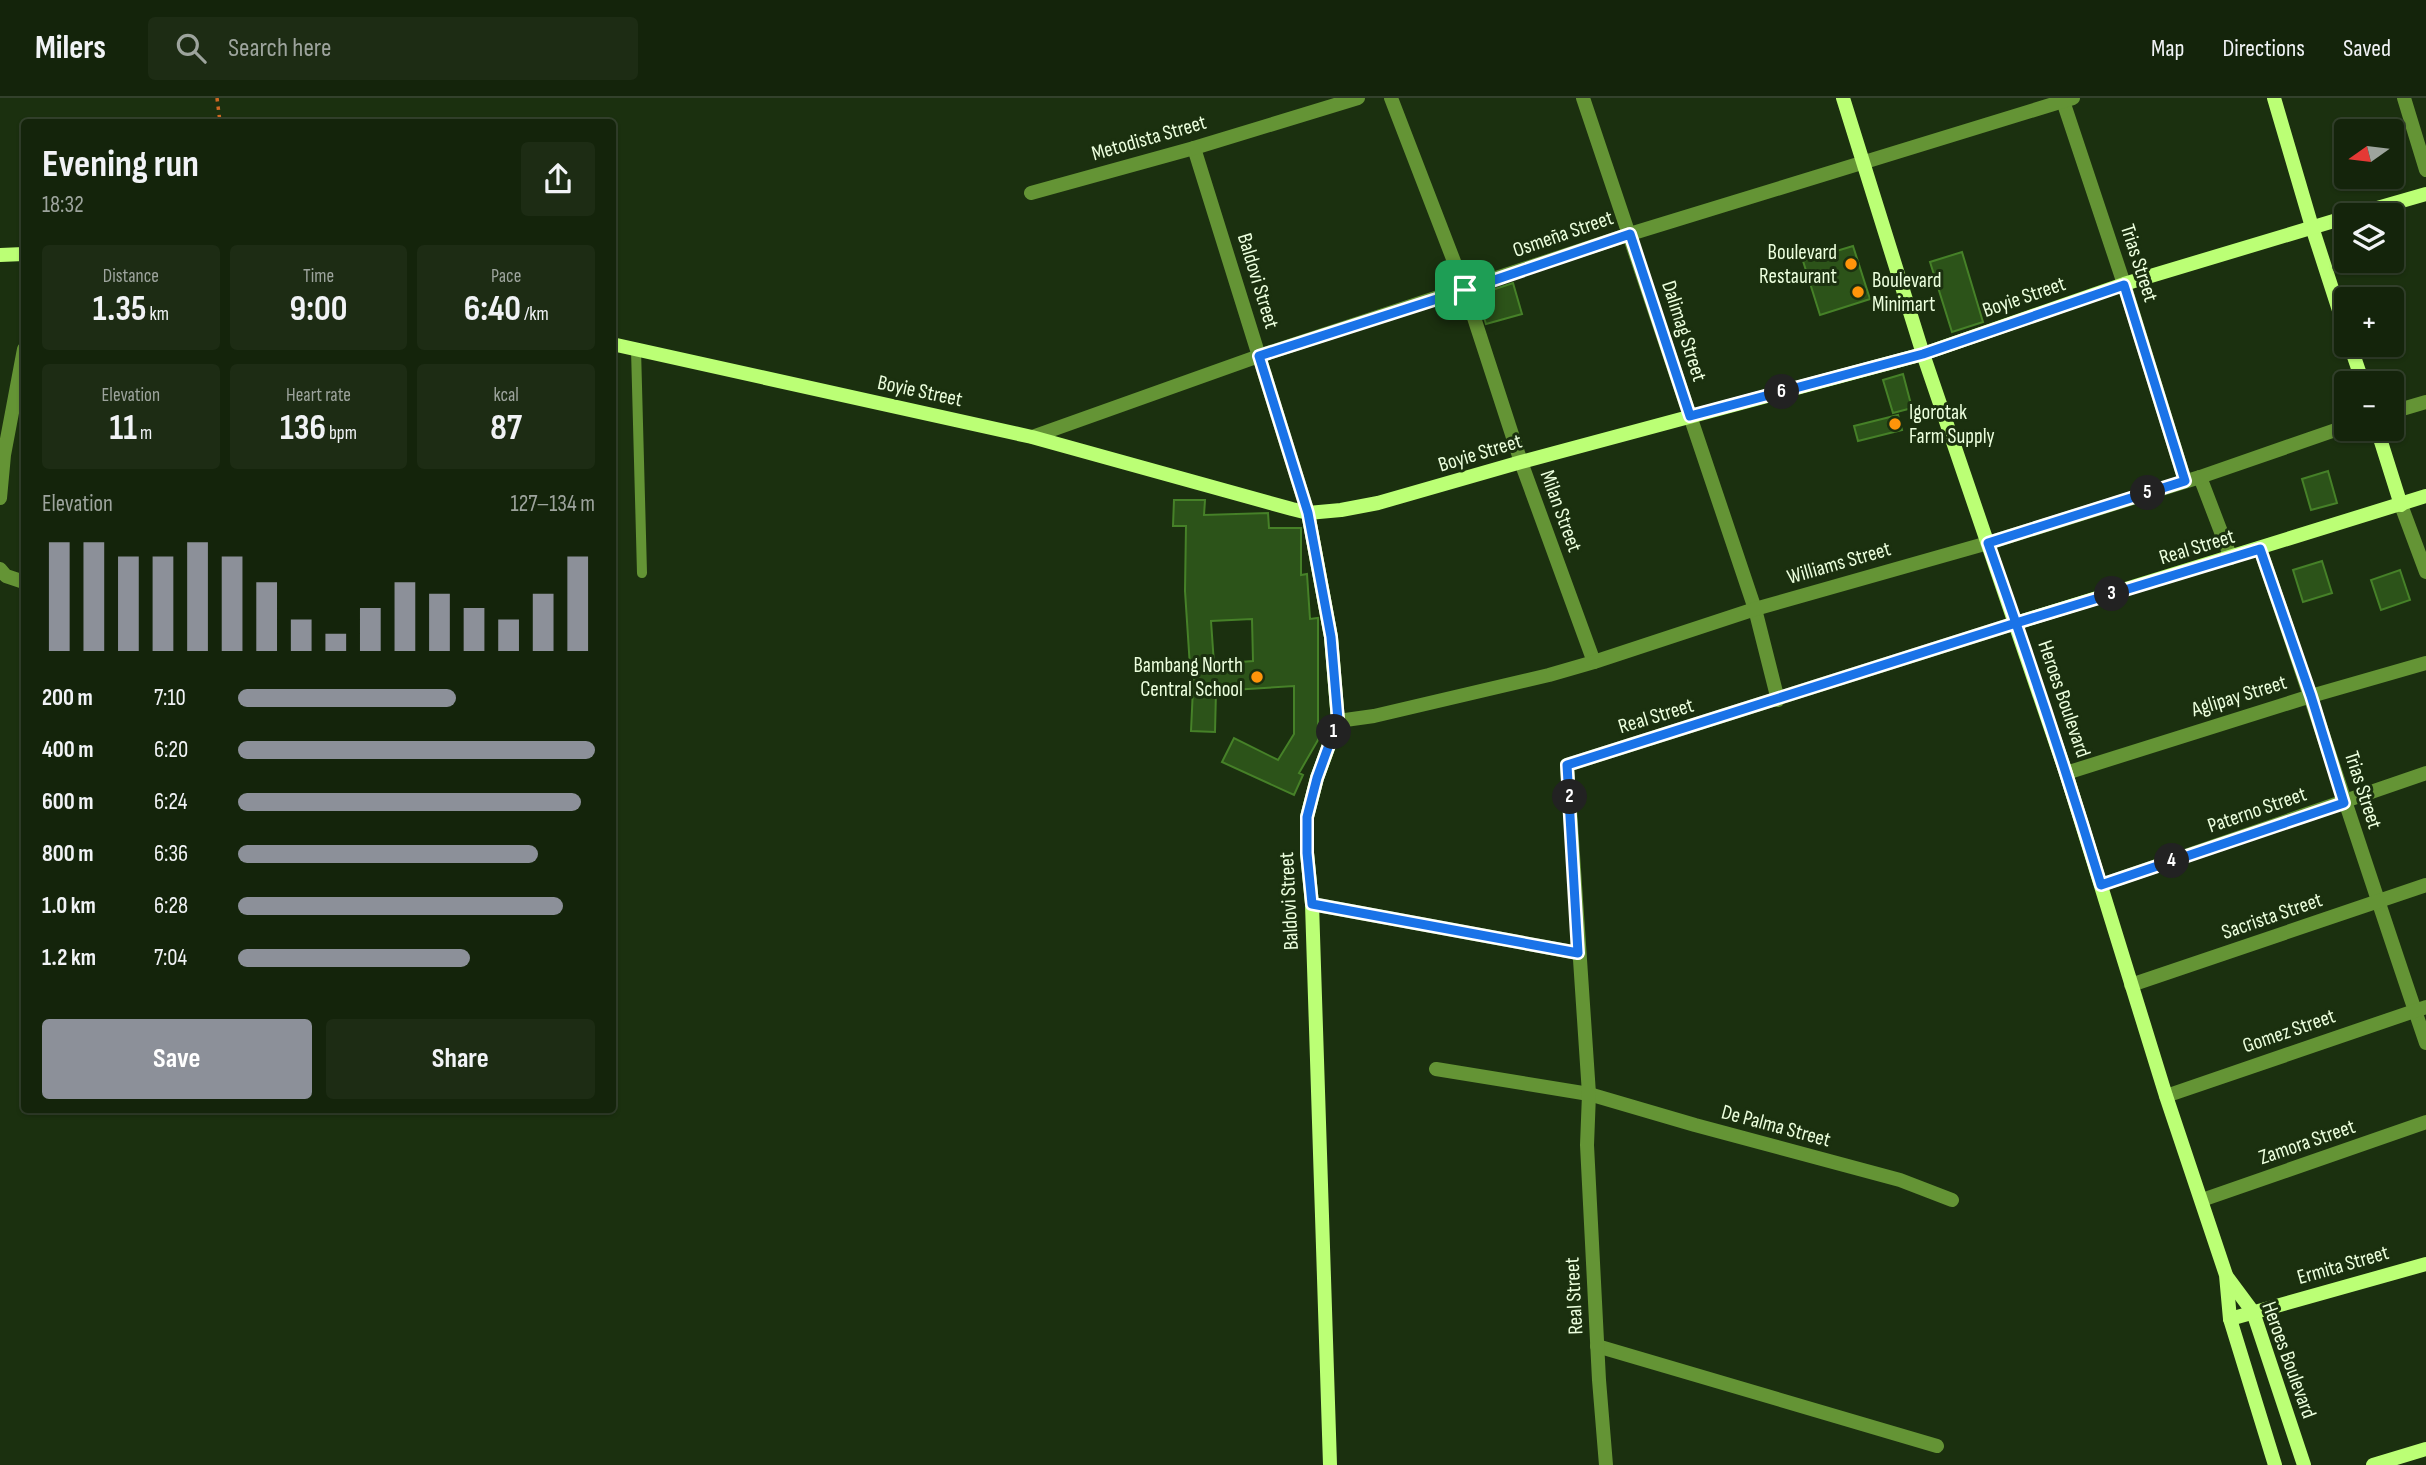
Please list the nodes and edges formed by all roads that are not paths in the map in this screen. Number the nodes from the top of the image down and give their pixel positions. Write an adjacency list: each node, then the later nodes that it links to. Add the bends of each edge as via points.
1 (1359, 98): 8 (street, Metodista Street)
2 (1391, 98): 20 (street, Milan Street)
3 (1583, 98): 16 (street, Dalimag Street)
4 (1843, 98): 9 (street, Heroes Boulevard)
5 (2274, 98): 15 (street)
6 (2404, 98): 10 (street)
7 (2066, 99): 9 (street, Osmeña Street); 19 (street, Trias Street)
8 (1194, 148): 11 (street, Metodista Street); 25 (street, Baldovi Street)
9 (1863, 162): 16 (street, Osmeña Street); 24 (street, Heroes Boulevard)
10 (2426, 170)
11 (1031, 193)
12 (2426, 194): 13 (street)
13 (2395, 203)
14 (2334, 221): 15 (street, Boyie Street)
15 (2312, 227): 19 (street, Boyie Street); 21 (street)
16 (1630, 234): 20 (street, Osmeña Street); 29 (street, Dalimag Street)
17 (21, 254): 18 (street)
18 (0, 255)
19 (2124, 285): 24 (street, Boyie Street); 35 (street, Trias Street)
20 (1465, 290): 25 (street, Osmeña Street); 33 (street, Milan Street)
21 (2334, 295)
22 (616, 345): 23 (street, Boyie Street)
23 (636, 349): 31 (street, Boyie Street); 45 (lane)
24 (1923, 354): 29 (street, Boyie Street); 40 (street, Heroes Boulevard)
25 (1259, 356): 31 (street, Osmeña Street); 39 (street, Baldovi Street)
26 (21, 365): 37 (street)
27 (2426, 402): 28 (street)
28 (2404, 408)
29 (1690, 416): 33 (street, Boyie Street); 47 (street, Dalimag Street)
30 (2334, 431): 34 (street, Williams Street)
31 (1032, 437): 39 (street, Boyie Street)
32 (2381, 441): 38 (street)
33 (1521, 462): 39 (street, Boyie Street, via 1378,503); 49 (street, Milan Street)
34 (2200, 477): 35 (street, Williams Street); 42 (street)
35 (2185, 481): 40 (street, Williams Street)
36 (2426, 496): 38 (street, Real Street)
37 (0, 498)
38 (2401, 505): 41 (street, Real Street); 44 (street)
39 (1308, 513): 53 (street, Baldovi Street, via 1331,637)
40 (1988, 543): 47 (street, Williams Street); 48 (street, Heroes Boulevard)
41 (2260, 549): 42 (street, Real Street); 51 (street, Trias Street)
42 (2231, 558): 48 (street, Real Street)
43 (0, 569): 46 (street)
44 (2426, 572)
45 (642, 573)
46 (21, 581)
47 (1755, 609): 49 (street, Williams Street); 52 (street, Dalimag Street)
48 (2016, 623): 52 (street, Real Street); 54 (street, Heroes Boulevard)
49 (1594, 662): 53 (street, Williams Street, via 1374,716)
50 (2426, 663): 51 (street, Aglipay Street)
51 (2311, 696): 54 (street, Aglipay Street); 56 (street, Trias Street)
52 (1778, 700): 61 (street, Real Street, via 1567,765)
53 (1338, 720): 60 (street, Baldovi Street, via 1307,817)
54 (2067, 772): 57 (street, Heroes Boulevard)
55 (2426, 773): 56 (street, Paterno Street)
56 (2344, 803): 57 (street, Paterno Street); 59 (street, Trias Street)
57 (2101, 885): 62 (street, Heroes Boulevard)
58 (2426, 885): 59 (street, Sacrista Street)
59 (2378, 902): 62 (street, Sacrista Street); 63 (street, Trias Street)
60 (1312, 904): 61 (street); 78 (street, Baldovi Street)
61 (1578, 953): 66 (street, Real Street)
62 (2131, 985): 67 (street, Heroes Boulevard)
63 (2421, 1009): 64 (street, Trias Street); 67 (street, Gomez Street)
64 (2426, 1043)
65 (1436, 1069): 66 (street, De Palma Street)
66 (1589, 1094): 69 (street, De Palma Street, via 1900,1180); 75 (street, Real Street, via 1587,1145)
67 (2166, 1096): 70 (street, Heroes Boulevard)
68 (2426, 1122): 70 (street, Zamora Street)
69 (1952, 1200)
70 (2202, 1200): 72 (street, Heroes Boulevard)
71 (2426, 1264): 73 (street, Ermita Street)
72 (2226, 1275): 73 (street, Heroes Boulevard); 74 (street, Heroes Boulevard)
73 (2253, 1312): 74 (street, Ermita Street); 81 (street, Heroes Boulevard)
74 (2230, 1319): 80 (street, Heroes Boulevard)
75 (1597, 1346): 76 (street); 79 (street, Real Street)
76 (1937, 1446)
77 (2426, 1449): 82 (street)
78 (1330, 1465)
79 (1606, 1465)
80 (2274, 1465)
81 (2304, 1465)
82 (2373, 1465)

